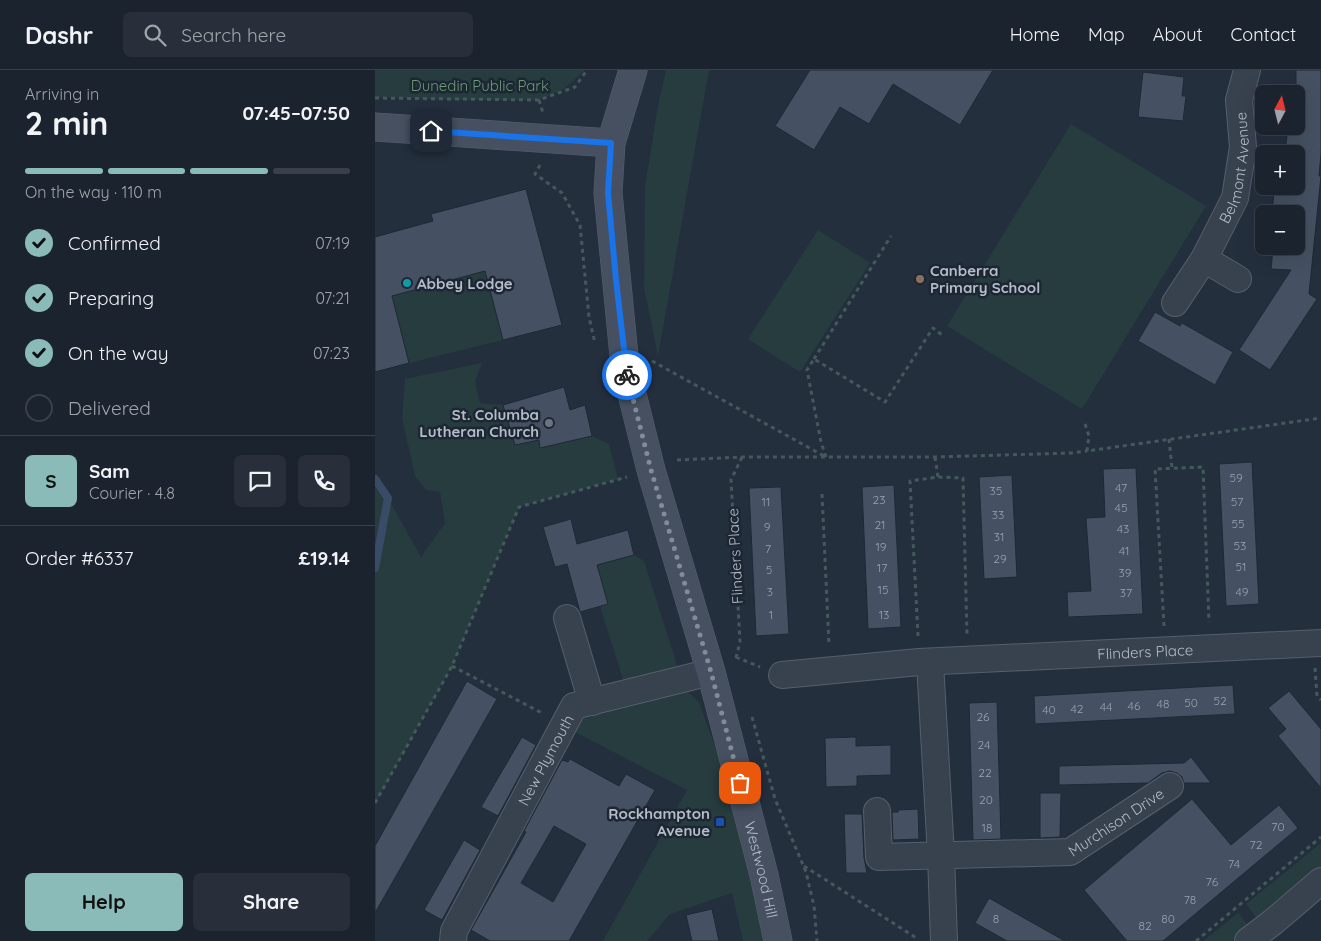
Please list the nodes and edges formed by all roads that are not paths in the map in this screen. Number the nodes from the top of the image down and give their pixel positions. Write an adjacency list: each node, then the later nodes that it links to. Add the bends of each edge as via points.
1 (633, 70): 4 (street, Westwood Hill)
2 (1247, 70): 5 (street, Belmont Avenue, via 1239,100 1243,147 1235,198)
3 (375, 127): 4 (street)
4 (611, 143): 11 (street, Westwood Hill, via 608,193 625,366 651,470)
5 (1204, 260): 6 (street); 7 (street, Belmont Avenue)
6 (1238, 279)
7 (1175, 303)
8 (567, 618): 13 (street)
9 (1321, 643): 10 (street, Flinders Place)
10 (925, 662): 12 (street, Flinders Place); 16 (street)
11 (711, 672): 13 (street, New Plymouth); 19 (street, Westwood Hill)
12 (782, 675)
13 (592, 702): 18 (street, New Plymouth, via 574,706 454,931)
14 (1170, 786): 16 (street, Murchison Drive, via 1071,852)
15 (877, 812): 16 (street, Murchison Drive, via 879,856)
16 (941, 855): 20 (street)
17 (1321, 881): 21 (street)
18 (453, 941)
19 (778, 941)
20 (944, 941)
21 (1248, 941)

